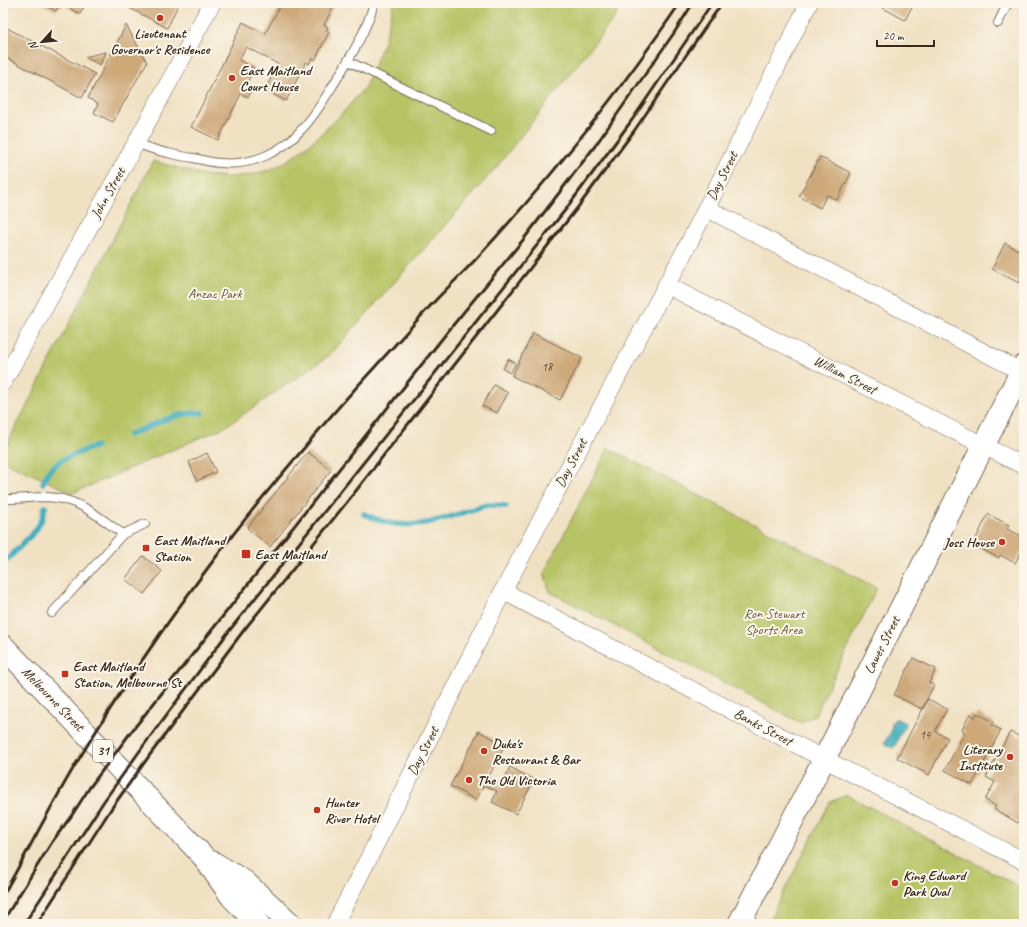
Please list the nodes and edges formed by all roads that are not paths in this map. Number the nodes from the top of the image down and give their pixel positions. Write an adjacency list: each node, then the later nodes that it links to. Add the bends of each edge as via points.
1 (212, 3): 8 (street, John Street)
2 (374, 3): 6 (lane)
3 (809, 3): 9 (street, Day Street)
4 (1008, 3): 5 (lane)
5 (998, 23)
6 (348, 61): 7 (lane); 8 (lane, via 303,129 292,140 266,156 251,161 221,163 167,153)
7 (491, 131)
8 (136, 143): 12 (street, John Street)
9 (706, 208): 10 (street, Day Street); 11 (street)
10 (666, 285): 13 (street, William Street); 18 (street, Day Street)
11 (1023, 370): 13 (main road, Lawes Street)
12 (3, 382)
13 (984, 445): 14 (street, William Street); 21 (main road, Lawes Street)
14 (1024, 466)
15 (3, 499): 17 (lane, via 45,497 68,500 85,508)
16 (144, 524): 17 (lane)
17 (123, 534): 19 (lane)
18 (503, 591): 21 (street, Banks Street); 26 (street, Day Street)
19 (52, 612)
20 (3, 646): 22 (main road, Melbourne Street / 31)
21 (824, 759): 23 (street, Banks Street); 27 (main road, Lawes Street)
22 (203, 856): 24 (main road, Melbourne Street / 31, via 232,897); 25 (main road, Melbourne Street / 31, via 245,882)
23 (1024, 861)
24 (258, 924)
25 (291, 924)
26 (335, 924)
27 (739, 924)

